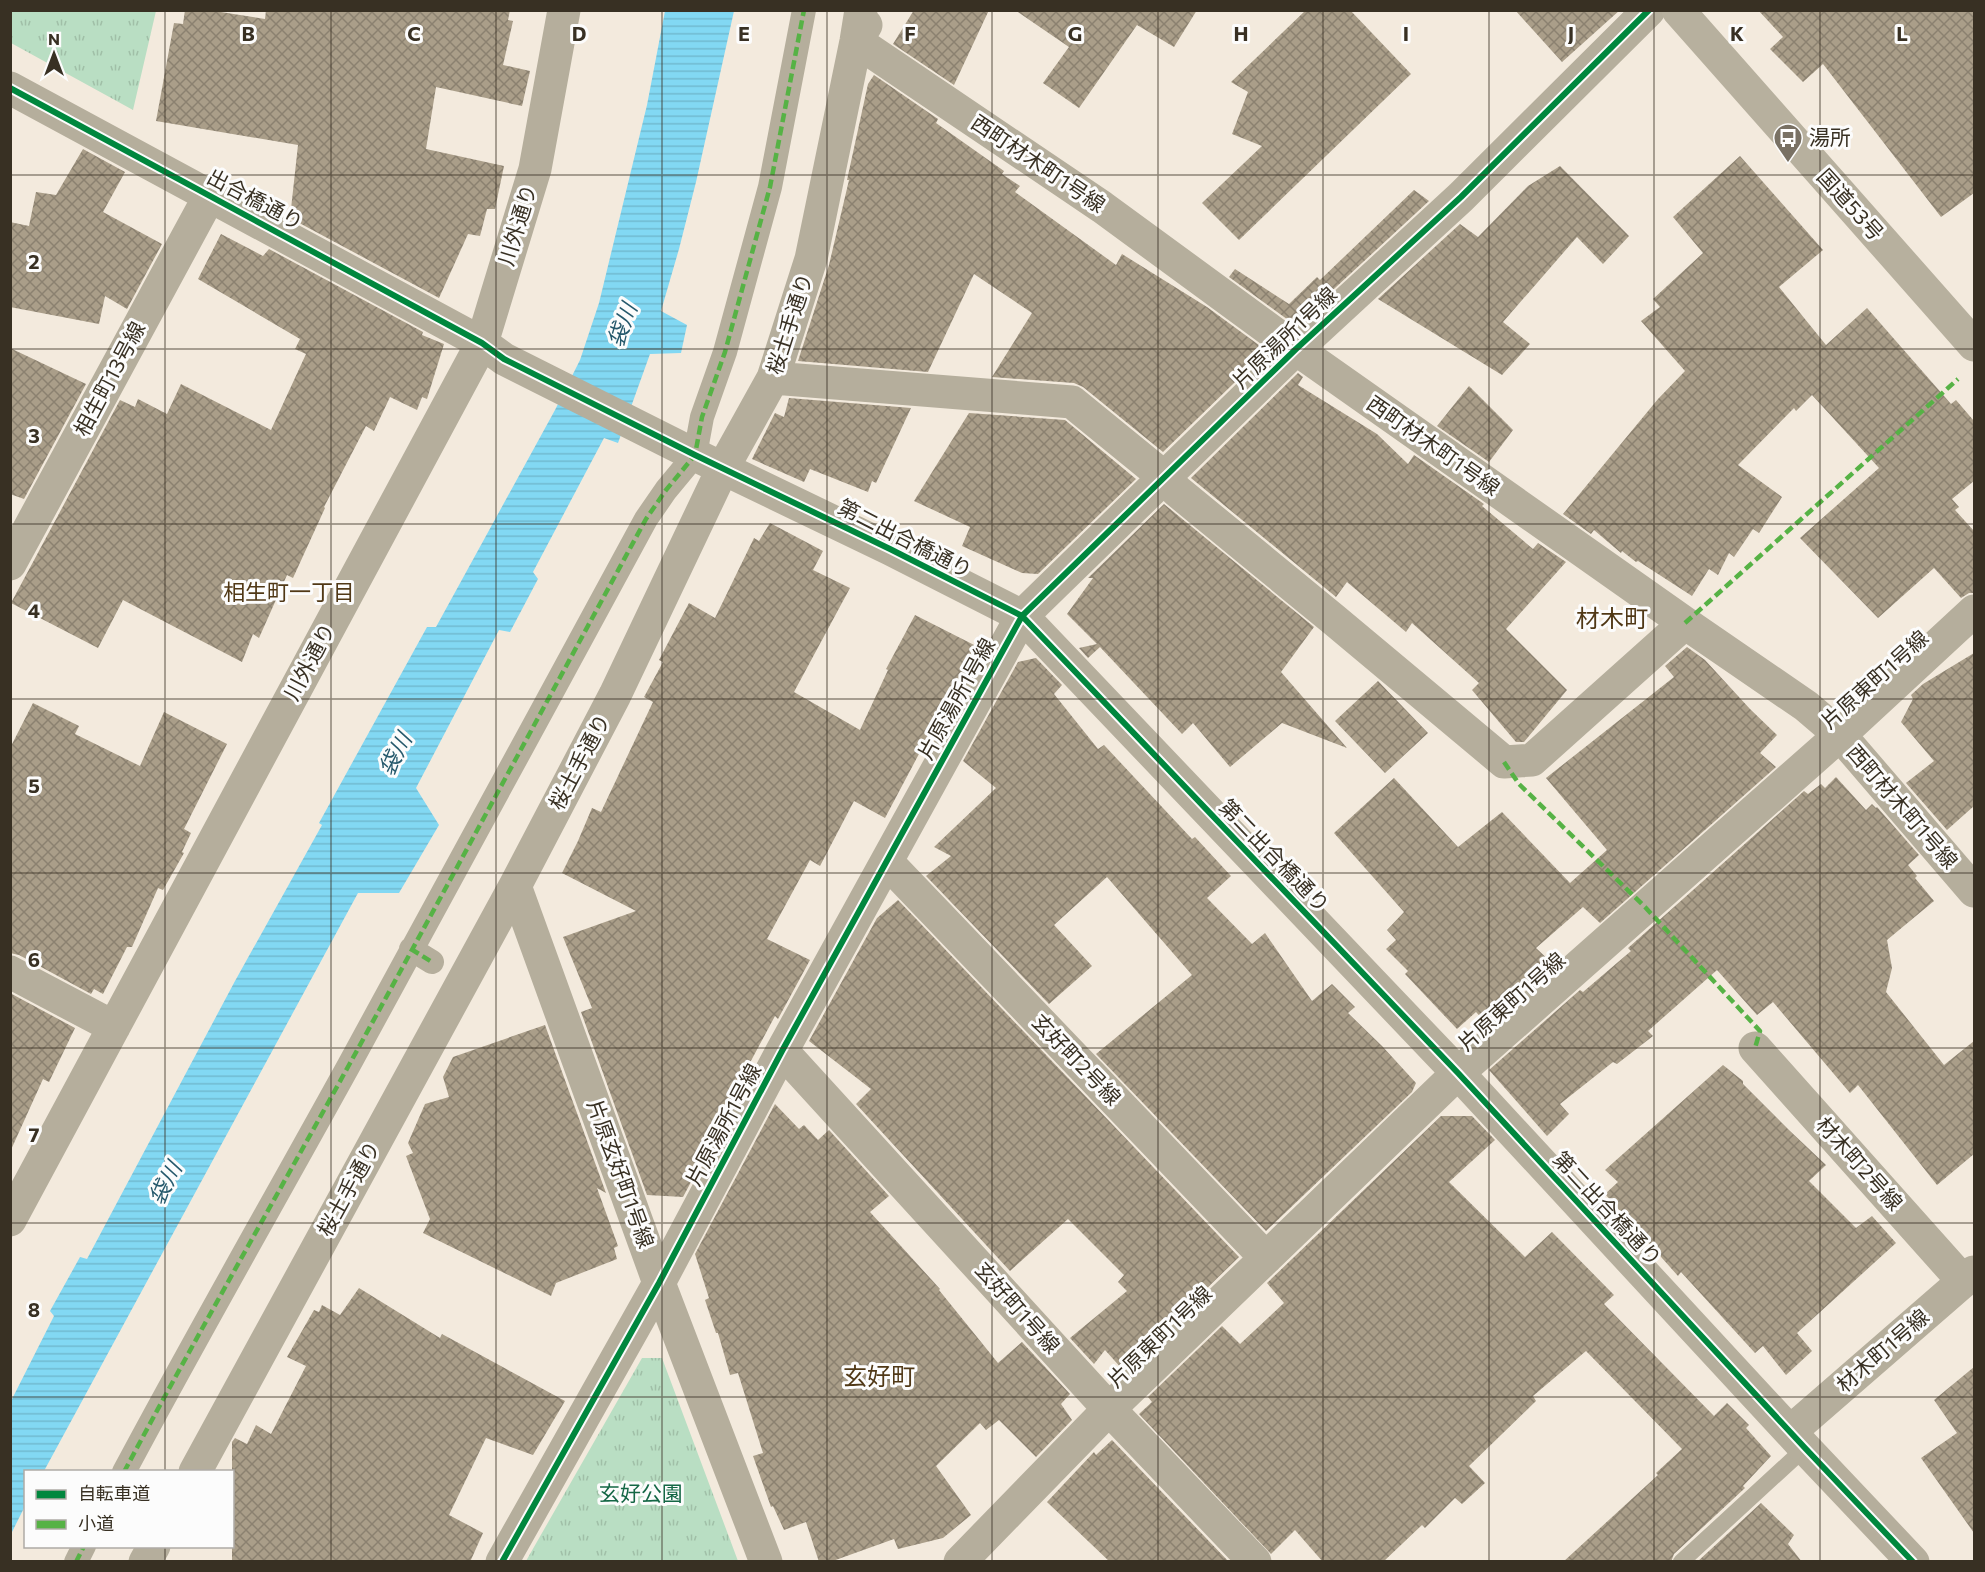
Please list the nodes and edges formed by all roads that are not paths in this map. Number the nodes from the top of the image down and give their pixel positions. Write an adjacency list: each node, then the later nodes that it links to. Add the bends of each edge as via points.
1 (564, 10): 11 (street, 川外通り, via 535,169)
2 (804, 10): 13 (street, via 770,187 725,352 702,417)
3 (875, 10): 6 (street)
4 (1649, 10): 10 (street, 片原湯所1号線, via 1461,197)
5 (1678, 10): 9 (highway, 国道53号)
6 (859, 26): 10 (street, 西町材木町1号線); 12 (street, 桜土手通り, via 811,259)
7 (10, 88): 8 (street, 出合橋通り)
8 (210, 195): 11 (street, 出合橋通り); 15 (street, 相生町13号線)
9 (1974, 345)
10 (1296, 349): 14 (street, 片原湯所1号線); 18 (street, 西町材木町1号線)
11 (493, 351): 13 (street, 第二出合橋通り); 26 (street, 川外通り)
12 (773, 378): 13 (street, 桜土手通り); 14 (street, via 1072,402)
13 (709, 461): 17 (street, 第二出合橋通り); 21 (street, 桜土手通り, via 615,695); 23 (street, via 666,490 646,519)
14 (1164, 477): 17 (street, 片原湯所1号線); 18 (street, via 1504,762 1532,760)
15 (10, 564)
16 (1974, 611): 19 (street, 片原東町1号線)
17 (1022, 616): 20 (street, 片原湯所1号線); 29 (street, 第二出合橋通り)
18 (1685, 623): 19 (street, 西町材木町1号線, via 1806,706)
19 (1840, 735): 22 (street, 西町材木町1号線); 29 (street, 片原東町1号線)
20 (886, 862): 28 (street, 片原湯所1号線); 31 (street, 玄好町2号線)
21 (515, 886): 33 (street, 片原玄好町1号線); 37 (street, 桜土手通り)
22 (1974, 891)
23 (411, 949): 24 (street); 36 (street)
24 (432, 962)
25 (10, 972): 26 (street)
26 (114, 1027): 30 (street, 川外通り)
27 (1755, 1048): 32 (street, 材木町2号線)
28 (782, 1051): 33 (street, 片原湯所1号線); 34 (street, 玄好町1号線)
29 (1458, 1073): 31 (street, 片原東町1号線); 35 (street, 第二出合橋通り)
30 (10, 1220)
31 (1266, 1258): 34 (street, 片原東町1号線)
32 (1969, 1276): 35 (street, 材木町1号線)
33 (659, 1283): 42 (street, 片原湯所1号線); 43 (street, 片原玄好町1号線)
34 (1109, 1409): 44 (street, 片原東町1号線); 45 (street, 玄好町1号線)
35 (1798, 1440): 46 (lane); 47 (street, 第二出合橋通り)
36 (125, 1470)
37 (196, 1470)
38 (83, 1548): 40 (street)
39 (152, 1548): 41 (street)
40 (76, 1562)
41 (145, 1562)
42 (502, 1562)
43 (766, 1562)
44 (960, 1562)
45 (1255, 1562)
46 (1681, 1562)
47 (1913, 1562)

